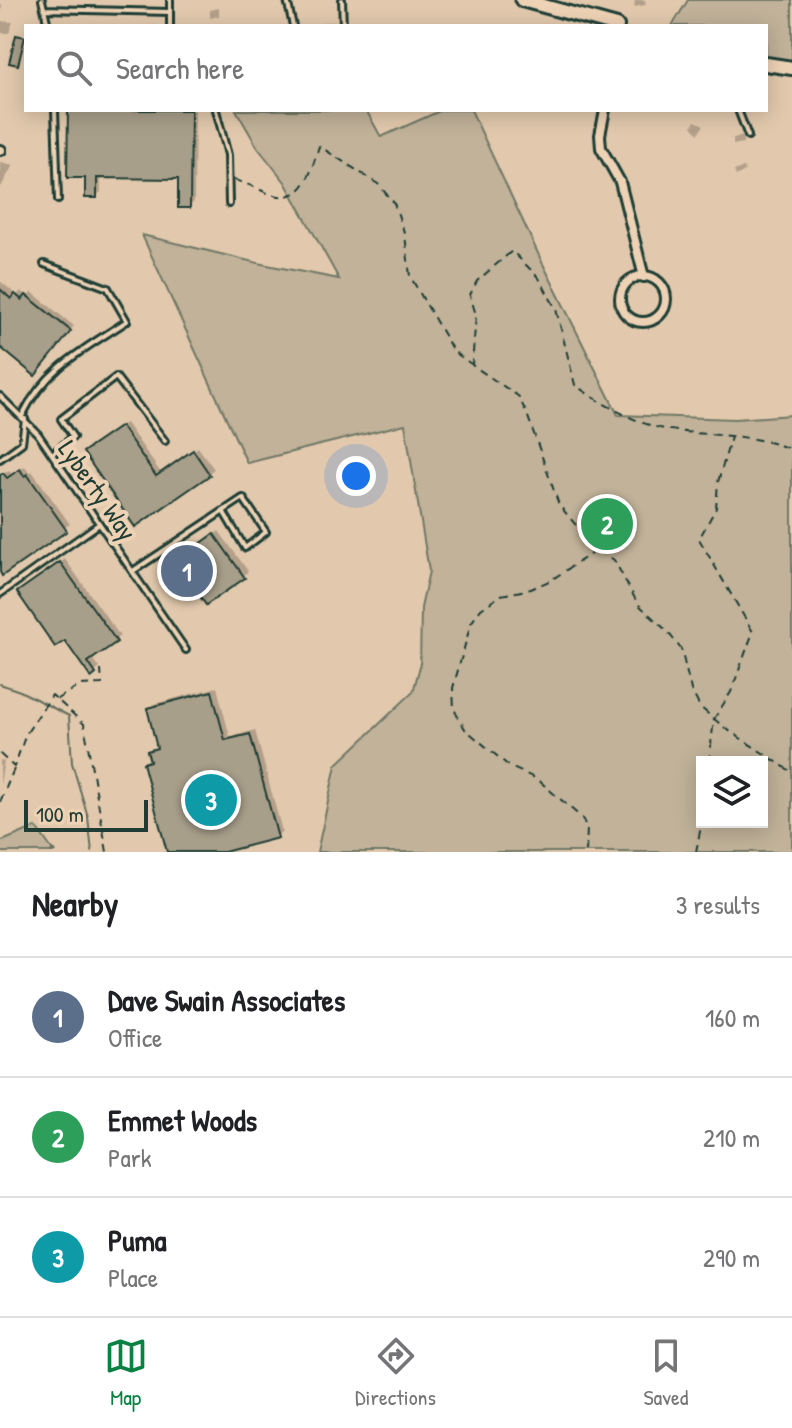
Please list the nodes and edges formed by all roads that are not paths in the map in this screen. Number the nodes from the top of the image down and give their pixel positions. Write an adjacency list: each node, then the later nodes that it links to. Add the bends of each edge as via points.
1 (42, 0): 7 (lane)
2 (170, 0): 8 (lane)
3 (287, 0): 11 (lane)
4 (342, 0): 12 (lane)
5 (522, 0): 6 (main road)
6 (568, 6): 13 (main road)
7 (44, 9): 8 (lane); 9 (lane)
8 (170, 12): 10 (lane)
9 (48, 24)
10 (170, 24)
11 (293, 24)
12 (343, 24)
13 (612, 24)
14 (768, 64): 15 (main road)
15 (792, 68)
16 (55, 112): 21 (lane)
17 (217, 112): 22 (lane, via 228,155)
18 (605, 112): 24 (street, via 601,148 620,182)
19 (739, 112): 20 (lane)
20 (748, 136)
21 (58, 200)
22 (229, 204)
23 (44, 264): 26 (lane, via 108,288 127,321 57,367 37,388)
24 (644, 277): 24 (street, via 656,280 666,300 661,314 641,322 628,317 620,296 627,282)
25 (0, 396): 26 (lane, Lyberty Way)
26 (23, 418): 28 (lane, Lyberty Way); 29 (lane, via 22,443)
27 (165, 441): 28 (lane, via 116,377 61,419 73,437)
28 (52, 454): 31 (lane, Lyberty Way)
29 (0, 459)
30 (223, 511): 30 (lane, via 243,498 266,532 245,548); 32 (lane)
31 (100, 523): 32 (lane, Lyberty Way); 33 (lane)
32 (133, 571): 34 (lane, Lyberty Way)
33 (0, 594)
34 (186, 650)

